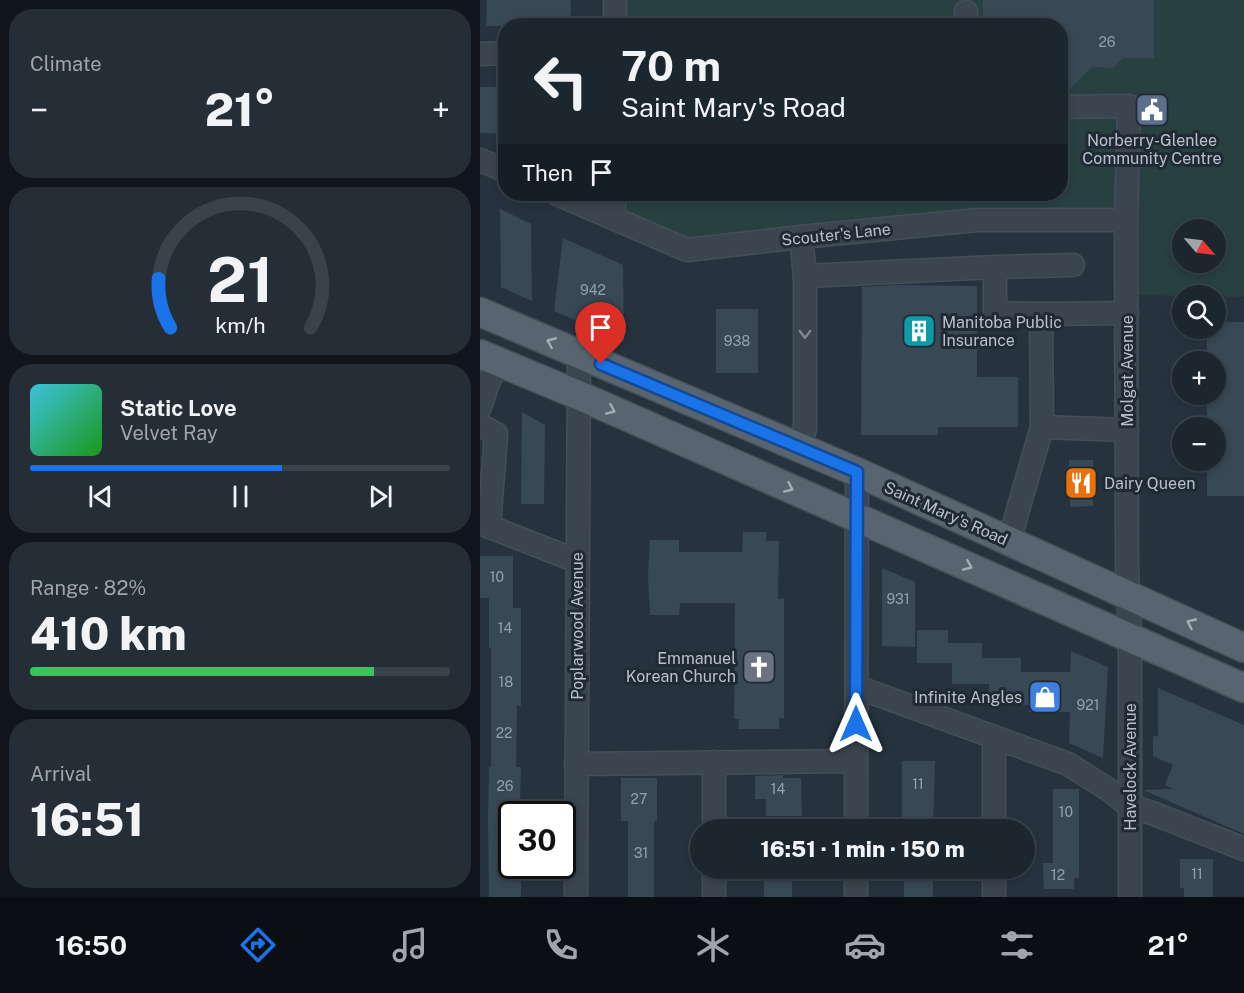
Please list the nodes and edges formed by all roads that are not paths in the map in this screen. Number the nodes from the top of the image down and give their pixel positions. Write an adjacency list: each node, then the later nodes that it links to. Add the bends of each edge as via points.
1 (615, 0): 2 (street)
2 (615, 18)
3 (498, 53): 4 (street)
4 (480, 54)
5 (1068, 107): 11 (street, Molgat Avenue, via 1129,105)
6 (480, 160): 7 (street)
7 (498, 168)
8 (574, 201): 10 (street, Scouter's Lane)
9 (614, 201): 10 (street)
10 (614, 218): 12 (street, Scouter's Lane, via 687,250)
11 (1126, 220): 12 (street, Scouter's Lane, via 977,220); 18 (street, Molgat Avenue)
12 (801, 237): 15 (street)
13 (1073, 265): 14 (street)
14 (995, 267): 15 (street); 17 (street, via 995,314)
15 (805, 276): 26 (street, one-way to 26, via 805,429)
16 (480, 312): 19 (main road, Saint Mary's Road, one-way to 16)
17 (1041, 314): 18 (street); 24 (street)
18 (1127, 314): 25 (street, Molgat Avenue)
19 (579, 354): 21 (street, Poplarwood Avenue); 26 (main road, Saint Mary's Road)
20 (487, 371): 21 (main road); 22 (street)
21 (578, 395): 28 (main road, one-way to 28); 31 (street, Poplarwood Avenue)
22 (480, 407)
23 (480, 425): 29 (street, via 496,434)
24 (1042, 427): 25 (street); 30 (street)
25 (1127, 430): 32 (street, Molgat Avenue)
26 (797, 447): 27 (main road, Saint Mary's Road)
27 (857, 472): 28 (street); 30 (main road, Saint Mary's Road)
28 (858, 519): 33 (main road, one-way to 33); 35 (street)
29 (484, 525): 31 (street)
30 (1009, 541): 32 (main road, Saint Mary's Road)
31 (577, 561): 40 (street, Poplarwood Avenue)
32 (1127, 594): 33 (street, Molgat Avenue); 34 (main road, Saint Mary's Road, one-way to 32)
33 (1130, 637): 36 (main road); 41 (street, Havelock Avenue)
34 (1244, 648)
35 (857, 687): 37 (street); 38 (street)
36 (1244, 688)
37 (994, 737): 41 (street, via 1068,764); 44 (street)
38 (856, 761): 39 (street); 43 (street)
39 (714, 762): 40 (street); 42 (street)
40 (576, 764): 49 (street, Poplarwood Avenue)
41 (1130, 806): 45 (street); 53 (street, Havelock Avenue)
42 (714, 819)
43 (856, 819)
44 (994, 819)
45 (1244, 849)
46 (714, 879): 50 (street)
47 (856, 879): 51 (street)
48 (994, 879): 52 (street)
49 (576, 897)
50 (714, 897)
51 (856, 897)
52 (994, 897)
53 (1130, 897)

